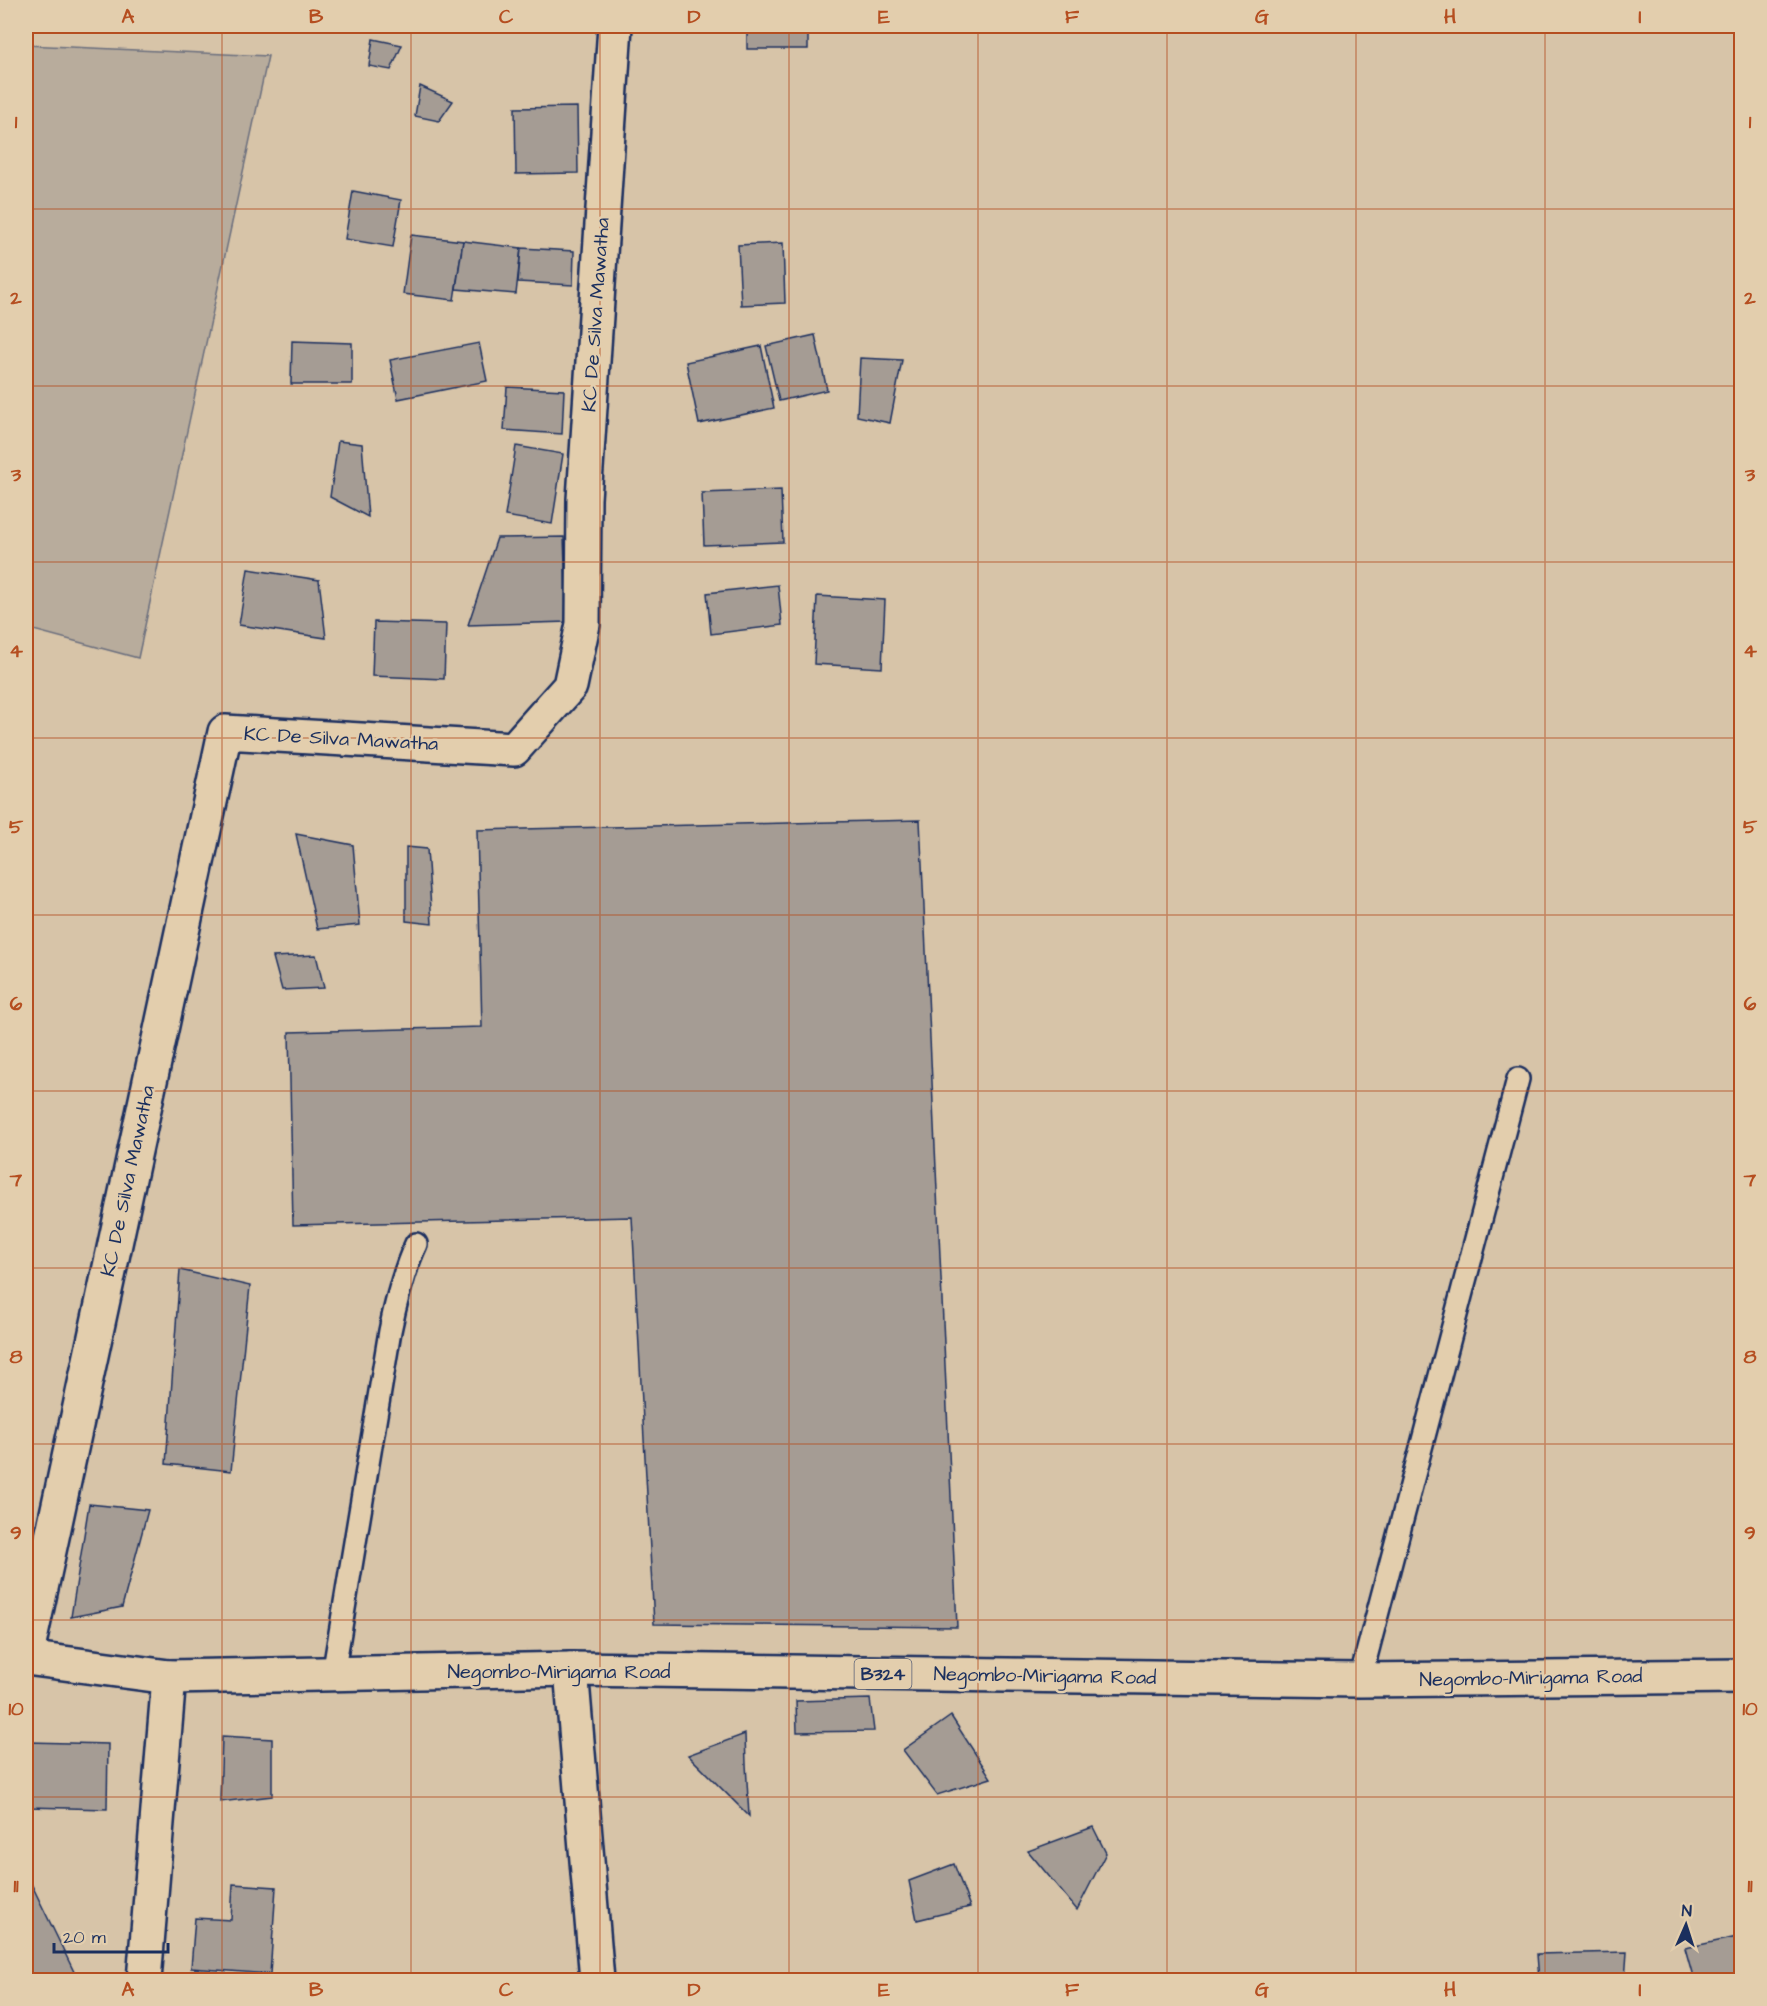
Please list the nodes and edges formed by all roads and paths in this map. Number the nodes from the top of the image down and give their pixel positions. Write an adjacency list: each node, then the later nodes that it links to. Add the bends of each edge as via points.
1 (615, 26): 4 (street, KC De Silva Mawatha, via 584,499 583,624 570,686 514,750 225,732)
2 (1518, 1079): 9 (lane)
3 (416, 1244): 6 (lane, via 397,1294)
4 (26, 1659): 8 (street, Negombo-Mirigama Road / B324)
5 (571, 1670): 6 (street, Negombo-Mirigama Road / B324); 9 (street, Negombo-Mirigama Road / B324); 11 (street)
6 (333, 1675): 8 (street, Negombo-Mirigama Road / B324)
7 (1742, 1676): 9 (street, Negombo-Mirigama Road / B324)
8 (169, 1677): 10 (street)
9 (1360, 1680)
10 (144, 1980)
11 (597, 1980)

